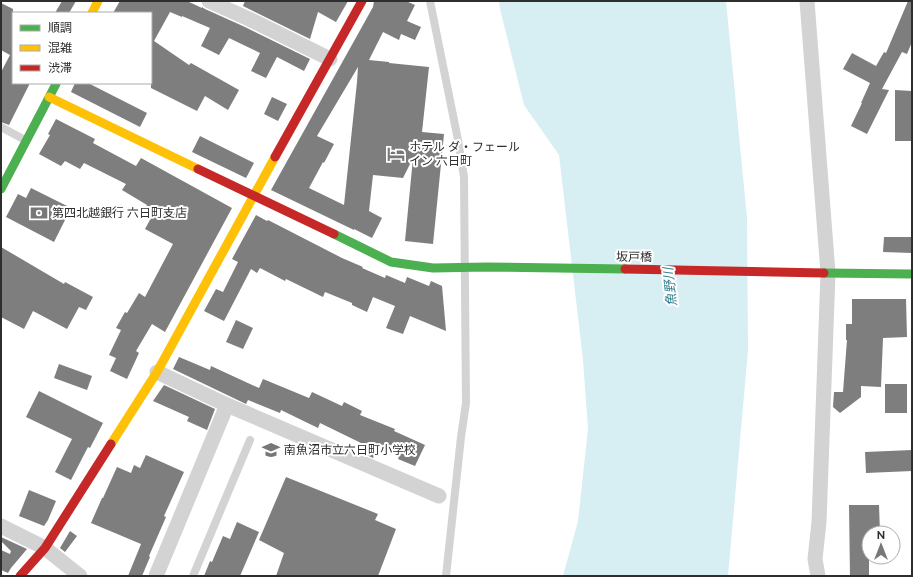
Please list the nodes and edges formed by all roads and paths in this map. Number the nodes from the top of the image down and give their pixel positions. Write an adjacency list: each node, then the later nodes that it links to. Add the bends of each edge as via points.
1 (98, 1): 6 (street)
2 (209, 1): 7 (street)
3 (362, 1): 7 (street)
4 (430, 1): 14 (lane, via 464,177)
5 (807, 1): 15 (street)
6 (92, 12)
7 (330, 59): 13 (street)
8 (56, 84): 9 (street)
9 (50, 97): 11 (street); 13 (street, 坂戸橋)
10 (1, 127): 11 (lane)
11 (26, 141): 12 (street)
12 (1, 188)
13 (253, 195): 14 (street, 坂戸橋, via 392,262 433,268); 17 (street)
14 (465, 267): 15 (street, 坂戸橋); 27 (lane, via 466,403)
15 (828, 273): 16 (street, 坂戸橋); 28 (street, via 819,522 815,559)
16 (912, 274)
17 (157, 372): 18 (street); 22 (street)
18 (228, 405): 20 (street); 25 (street)
19 (250, 440): 26 (lane)
20 (439, 496)
21 (1, 526): 22 (street)
22 (45, 548): 23 (street); 24 (street)
23 (20, 576)
24 (80, 576)
25 (156, 576)
26 (193, 576)
27 (446, 576)
28 (818, 576)

